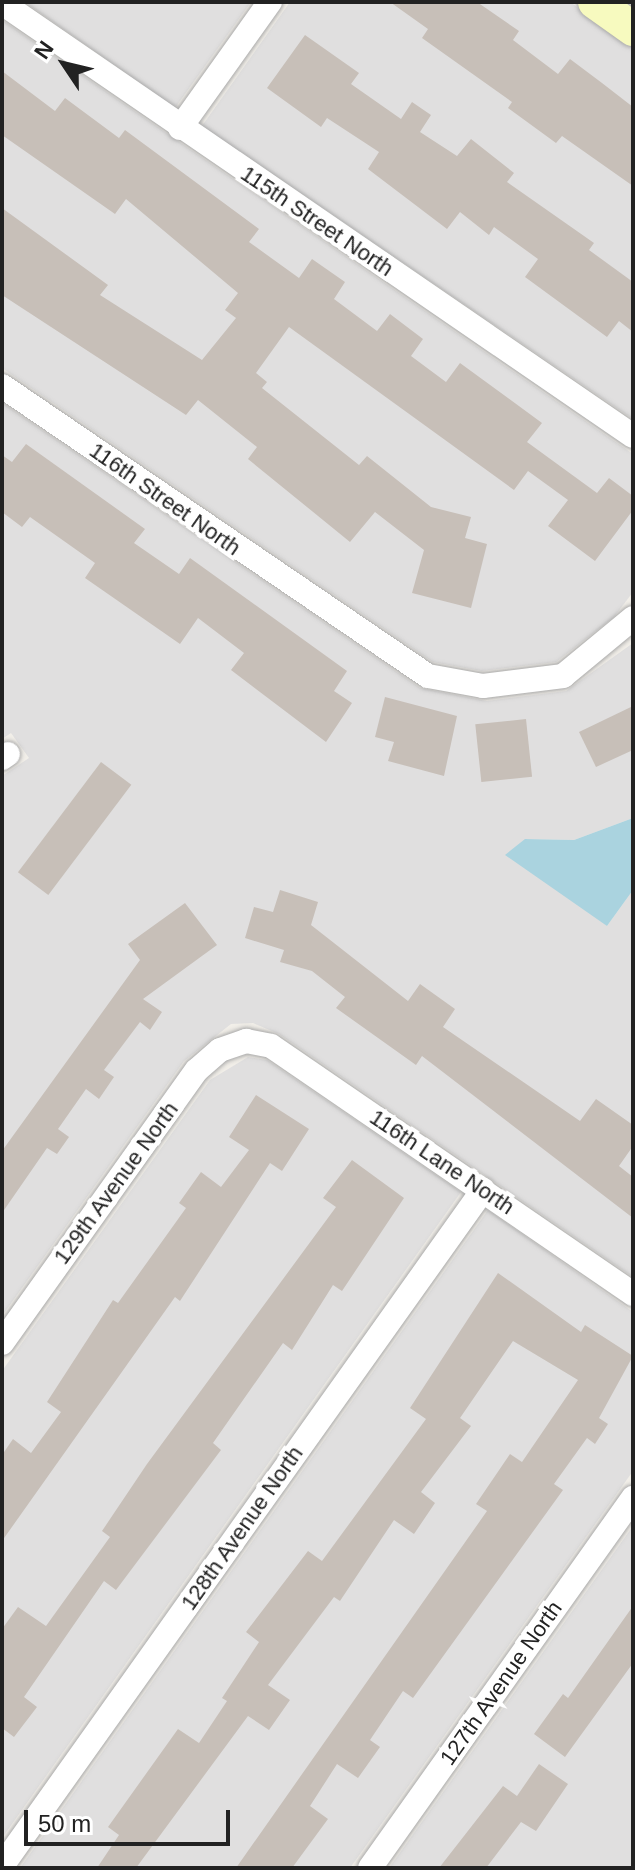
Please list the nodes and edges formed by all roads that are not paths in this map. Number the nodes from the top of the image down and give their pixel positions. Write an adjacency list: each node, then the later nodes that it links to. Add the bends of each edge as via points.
1 (270, 2): 5 (street)
2 (595, 2): 4 (street)
3 (2, 3): 5 (street, 115th Street North)
4 (633, 29)
5 (180, 128): 7 (street, 115th Street North)
6 (2, 386): 8 (street, 116th Street North, via 428,676 483,686 563,676)
7 (633, 436)
8 (633, 618)
9 (246, 1041): 10 (street, 116th Lane North, via 271,1046); 12 (street, 129th Avenue North, via 220,1050 197,1070)
10 (483, 1190): 11 (street, 116th Lane North); 14 (street, 128th Avenue North)
11 (633, 1294)
12 (2, 1343)
13 (633, 1498): 15 (street, 127th Avenue North)
14 (2, 1866)
15 (370, 1868)

